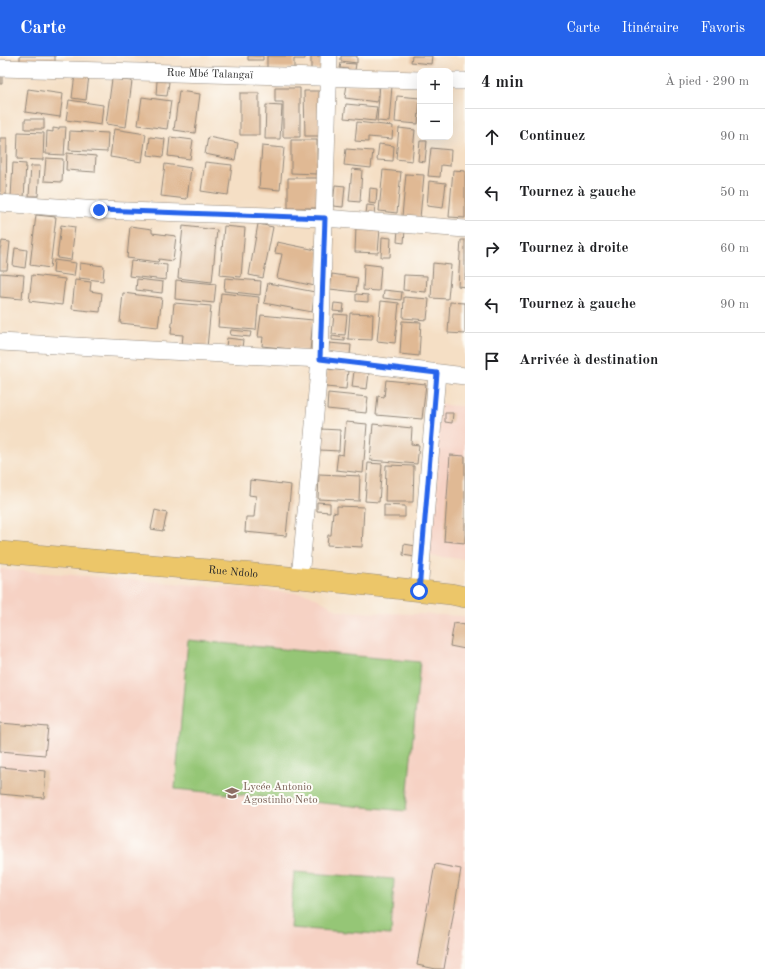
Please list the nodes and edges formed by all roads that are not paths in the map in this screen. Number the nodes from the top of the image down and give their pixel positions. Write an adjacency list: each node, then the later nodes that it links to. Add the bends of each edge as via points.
1 (329, 56): 3 (street)
2 (0, 68): 3 (street, Rue Mbé Talangaï)
3 (328, 77): 4 (street, Rue Mbé Talangaï); 8 (street)
4 (417, 80)
5 (453, 81): 6 (street)
6 (465, 81)
7 (0, 203): 8 (street, via 99,210)
8 (325, 218): 9 (street); 11 (street)
9 (465, 229)
10 (0, 342): 11 (street)
11 (320, 359): 12 (street); 15 (street)
12 (437, 373): 13 (street); 16 (street)
13 (465, 376)
14 (0, 552): 15 (main road, Rue Ndolo)
15 (300, 578): 16 (main road, Rue Ndolo)
16 (419, 591): 17 (main road, Rue Ndolo)
17 (465, 597)

